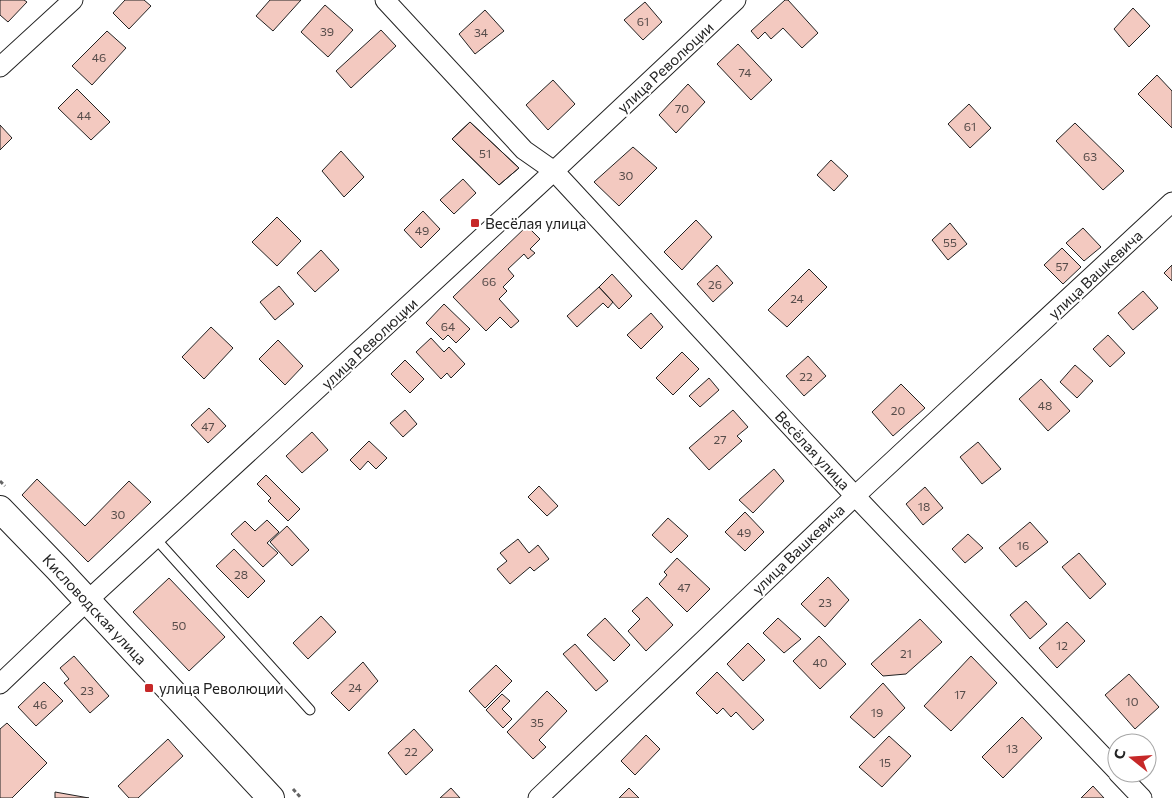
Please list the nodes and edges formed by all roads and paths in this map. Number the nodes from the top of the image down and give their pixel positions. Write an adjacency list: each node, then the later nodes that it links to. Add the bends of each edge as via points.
1 (73, 0): 4 (street)
2 (385, 0): 5 (street, Весёлая улица, via 524,150)
3 (736, 0): 5 (street, улица Революции)
4 (0, 67)
5 (554, 171): 7 (street, Весёлая улица); 9 (street, улица Революции)
6 (1172, 202): 7 (street, улица Вашкевича)
7 (855, 496): 13 (street, Весёлая улица); 16 (street, улица Вашкевича)
8 (0, 509): 10 (main road, Кисловодская улица)
9 (156, 539): 10 (street, улица Революции); 12 (lane)
10 (87, 601): 11 (street, улица Революции); 15 (main road, Кисловодская улица)
11 (0, 684)
12 (310, 710)
13 (1107, 760)
14 (1128, 783): 17 (street, Весёлая улица)
15 (271, 798)
16 (538, 798)
17 (1142, 798)

